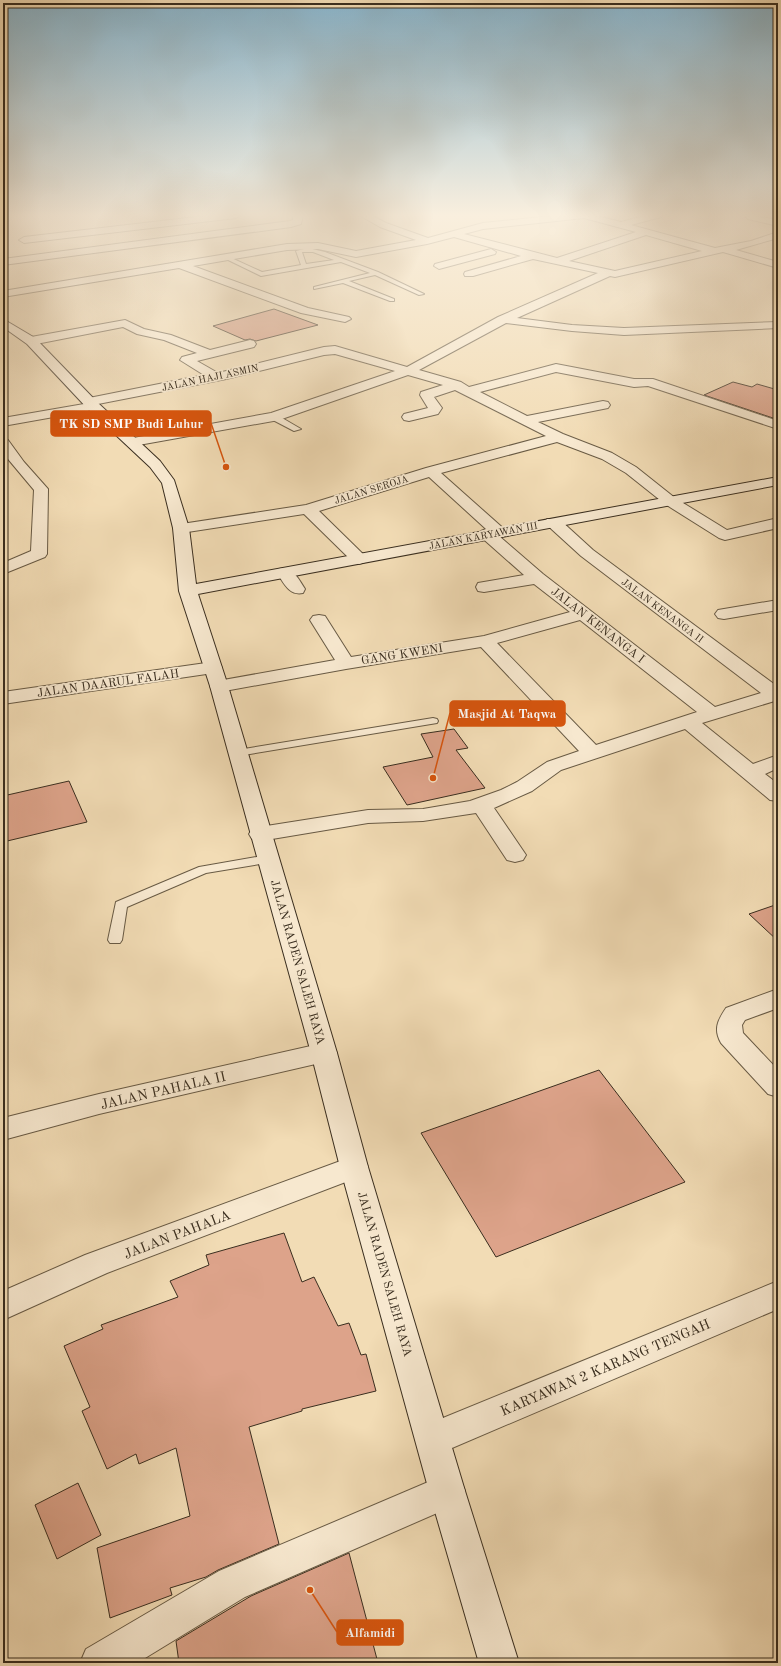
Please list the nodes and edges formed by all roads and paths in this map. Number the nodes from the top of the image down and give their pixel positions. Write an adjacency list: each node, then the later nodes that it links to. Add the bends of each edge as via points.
1 (256, 293): 9 (street, via 305,311 345,319)
2 (373, 293): 4 (lane)
3 (564, 293): 6 (street)
4 (392, 300)
5 (487, 316): 6 (street)
6 (505, 319): 8 (street, via 536,325 640,331); 13 (street)
7 (3, 322): 10 (street, JALAN RADEN SALEH RAYA)
8 (778, 325)
9 (330, 326)
10 (31, 341): 12 (street, via 125,323 141,332 167,337); 18 (street, JALAN RADEN SALEH RAYA)
11 (250, 344): 12 (street)
12 (209, 354): 14 (street, via 186,360)
13 (408, 371): 14 (street, JALAN HAJI ASMIN, via 331,350); 16 (street); 20 (street)
14 (216, 377): 18 (street, JALAN HAJI ASMIN)
15 (634, 383): 17 (street, via 555,368); 22 (street, via 590,398 603,405); 24 (street, via 650,382)
16 (456, 384): 17 (street); 21 (street, via 426,395 435,408 433,411)
17 (468, 391): 22 (street)
18 (89, 402): 19 (street); 23 (street); 27 (street, JALAN RADEN SALEH RAYA)
19 (3, 414)
20 (274, 417): 25 (lane); 27 (street)
21 (409, 417)
22 (526, 420): 26 (street)
23 (3, 422)
24 (778, 425)
25 (297, 429)
26 (558, 437): 31 (street, JALAN SEROJA); 33 (street, via 613,459)
27 (133, 442): 37 (street, JALAN RADEN SALEH RAYA, via 155,464 169,483)
28 (3, 443): 29 (street)
29 (19, 465): 30 (street); 40 (street, via 41,490 39,554)
30 (3, 468)
31 (431, 471): 34 (street, JALAN SEROJA); 38 (street, JALAN KENANGA I)
32 (778, 481): 33 (street, JALAN KARYAWAN III)
33 (670, 501): 35 (street, JALAN KARYAWAN III); 36 (street, via 725,535)
34 (308, 509): 37 (street, JALAN SEROJA); 39 (street)
35 (553, 522): 38 (street, JALAN KARYAWAN III); 53 (street, JALAN KENANGA II, via 587,553)
36 (778, 523)
37 (181, 528): 45 (street, JALAN RADEN SALEH RAYA)
38 (492, 533): 39 (street, JALAN KARYAWAN III); 42 (street, JALAN KENANGA I)
39 (359, 559): 41 (street, JALAN KARYAWAN III)
40 (3, 570)
41 (285, 573): 44 (street); 45 (street, JALAN KARYAWAN III)
42 (537, 578): 43 (street); 47 (street, JALAN KENANGA I)
43 (484, 587)
44 (297, 589)
45 (188, 591): 52 (street, JALAN RADEN SALEH RAYA)
46 (778, 605): 48 (street)
47 (583, 614): 50 (street, GANG KWENI); 55 (street, JALAN KENANGA I)
48 (724, 614)
49 (319, 620): 51 (street)
50 (484, 641): 51 (street, GANG KWENI); 59 (street)
51 (346, 663): 52 (street, GANG KWENI)
52 (216, 677): 54 (street, JALAN DAARUL FALAH); 58 (street, JALAN RADEN SALEH RAYA)
53 (777, 695): 55 (street)
54 (3, 698)
55 (712, 714): 57 (street)
56 (433, 721): 58 (lane)
57 (688, 721): 59 (street); 61 (street)
58 (238, 753): 64 (street, JALAN RADEN SALEH RAYA)
59 (593, 754): 63 (street, via 554,766 512,794)
60 (778, 761): 61 (street)
61 (750, 772): 62 (street)
62 (778, 795)
63 (482, 806): 64 (street, via 423,814 383,815); 65 (street)
64 (260, 834): 66 (street, JALAN RADEN SALEH RAYA)
65 (515, 855)
66 (268, 859): 67 (lane, via 203,870 121,905); 69 (street, JALAN RADEN SALEH RAYA)
67 (114, 940)
68 (778, 998): 70 (street, via 735,1014 729,1025 730,1036)
69 (324, 1053): 71 (street, JALAN PAHALA II, via 99,1104); 72 (street, JALAN RADEN SALEH RAYA)
70 (778, 1087)
71 (3, 1129)
72 (354, 1168): 74 (street, JALAN PAHALA, via 96,1264); 75 (street, JALAN RADEN SALEH RAYA)
73 (778, 1294): 75 (street, KARYAWAN 2 KARANG TENGAH)
74 (3, 1306)
75 (433, 1438): 76 (street, JALAN RADEN SALEH RAYA)
76 (447, 1491): 77 (street, via 232,1584); 78 (street, JALAN RADEN SALEH RAYA)
77 (100, 1663)
78 (499, 1663)

